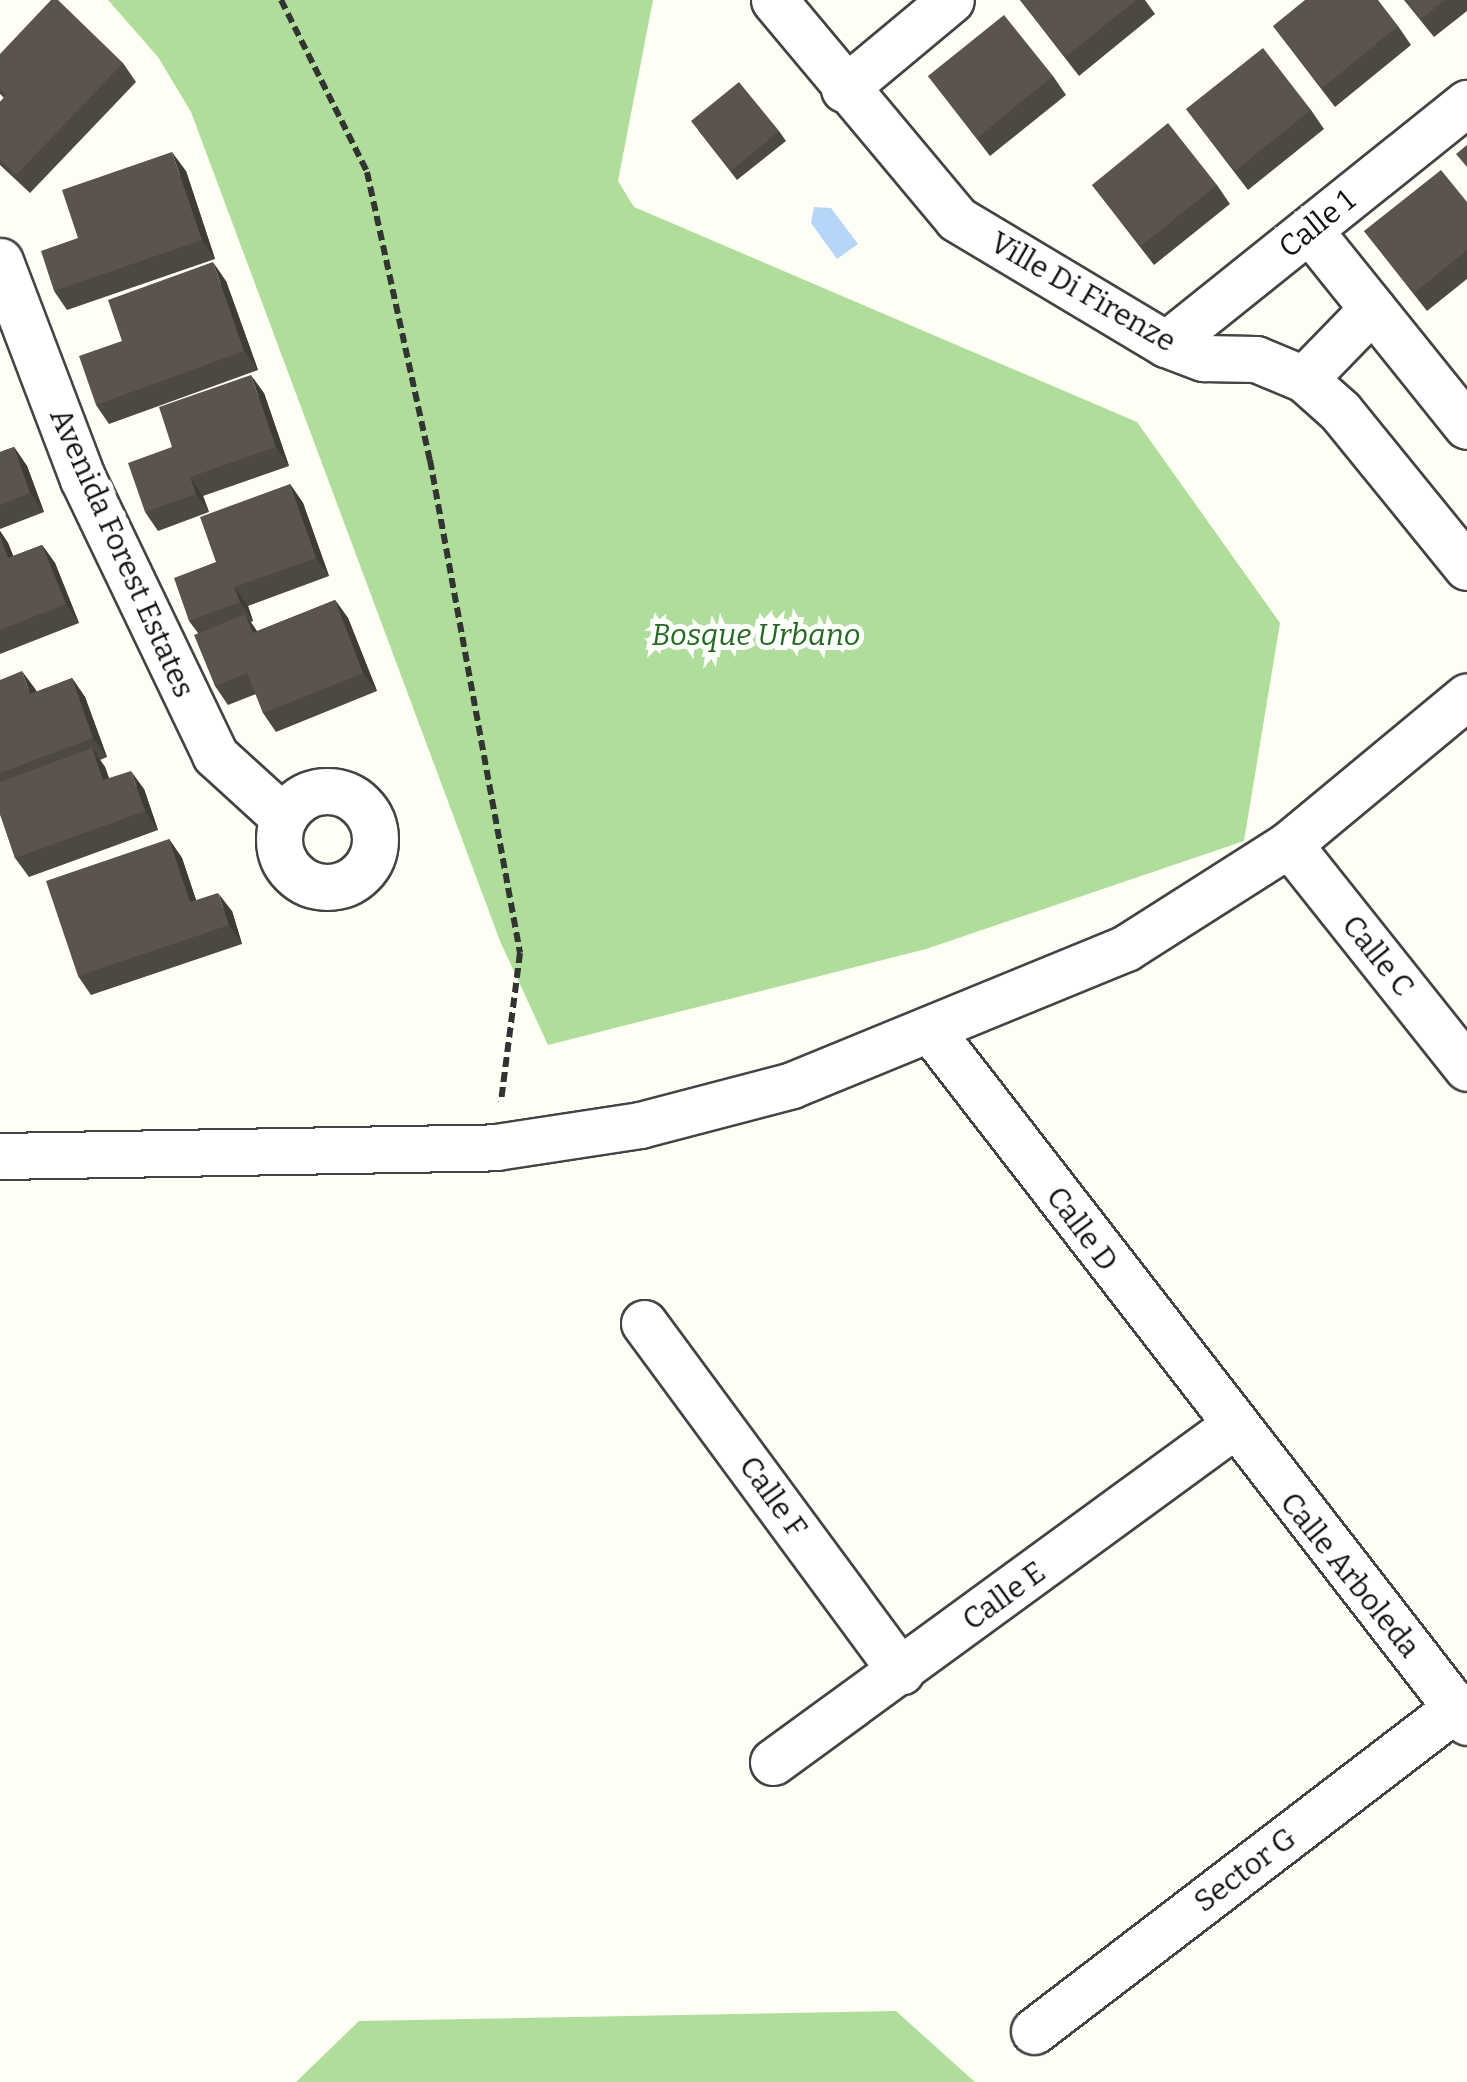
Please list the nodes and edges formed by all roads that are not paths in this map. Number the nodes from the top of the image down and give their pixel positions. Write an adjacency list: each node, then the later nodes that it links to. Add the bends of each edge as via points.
1 (774, 0): 3 (street, Ville Di Firenze)
2 (951, 0): 3 (street)
3 (844, 89): 8 (street, Ville Di Firenze, via 957,219)
4 (1467, 104): 5 (street, Calle 1)
5 (1310, 230): 7 (street); 8 (street, Calle 1)
6 (0, 262): 13 (street, Avenida Forest Estates, via 84,479 215,755)
7 (1372, 309): 9 (street); 10 (street)
8 (1166, 344): 9 (street, Ville Di Firenze, via 1203,358 1256,359)
9 (1304, 378): 11 (street, Ville Di Firenze, via 1340,410)
10 (1467, 426)
11 (1467, 568)
12 (1467, 696): 14 (street)
13 (284, 818)
14 (1289, 844): 15 (street, via 1126,948); 16 (street, Calle C)
15 (932, 1032): 17 (street, via 754,1095 640,1125 496,1146); 19 (street, Calle D)
16 (1467, 1068)
17 (0, 1156)
18 (644, 1323): 20 (street, Calle F)
19 (1232, 1427): 20 (street, Calle E); 21 (street, Calle Arboleda)
20 (901, 1671): 22 (street, Calle E)
21 (1462, 1716): 23 (street, Sector G)
22 (774, 1762)
23 (1034, 2031)

